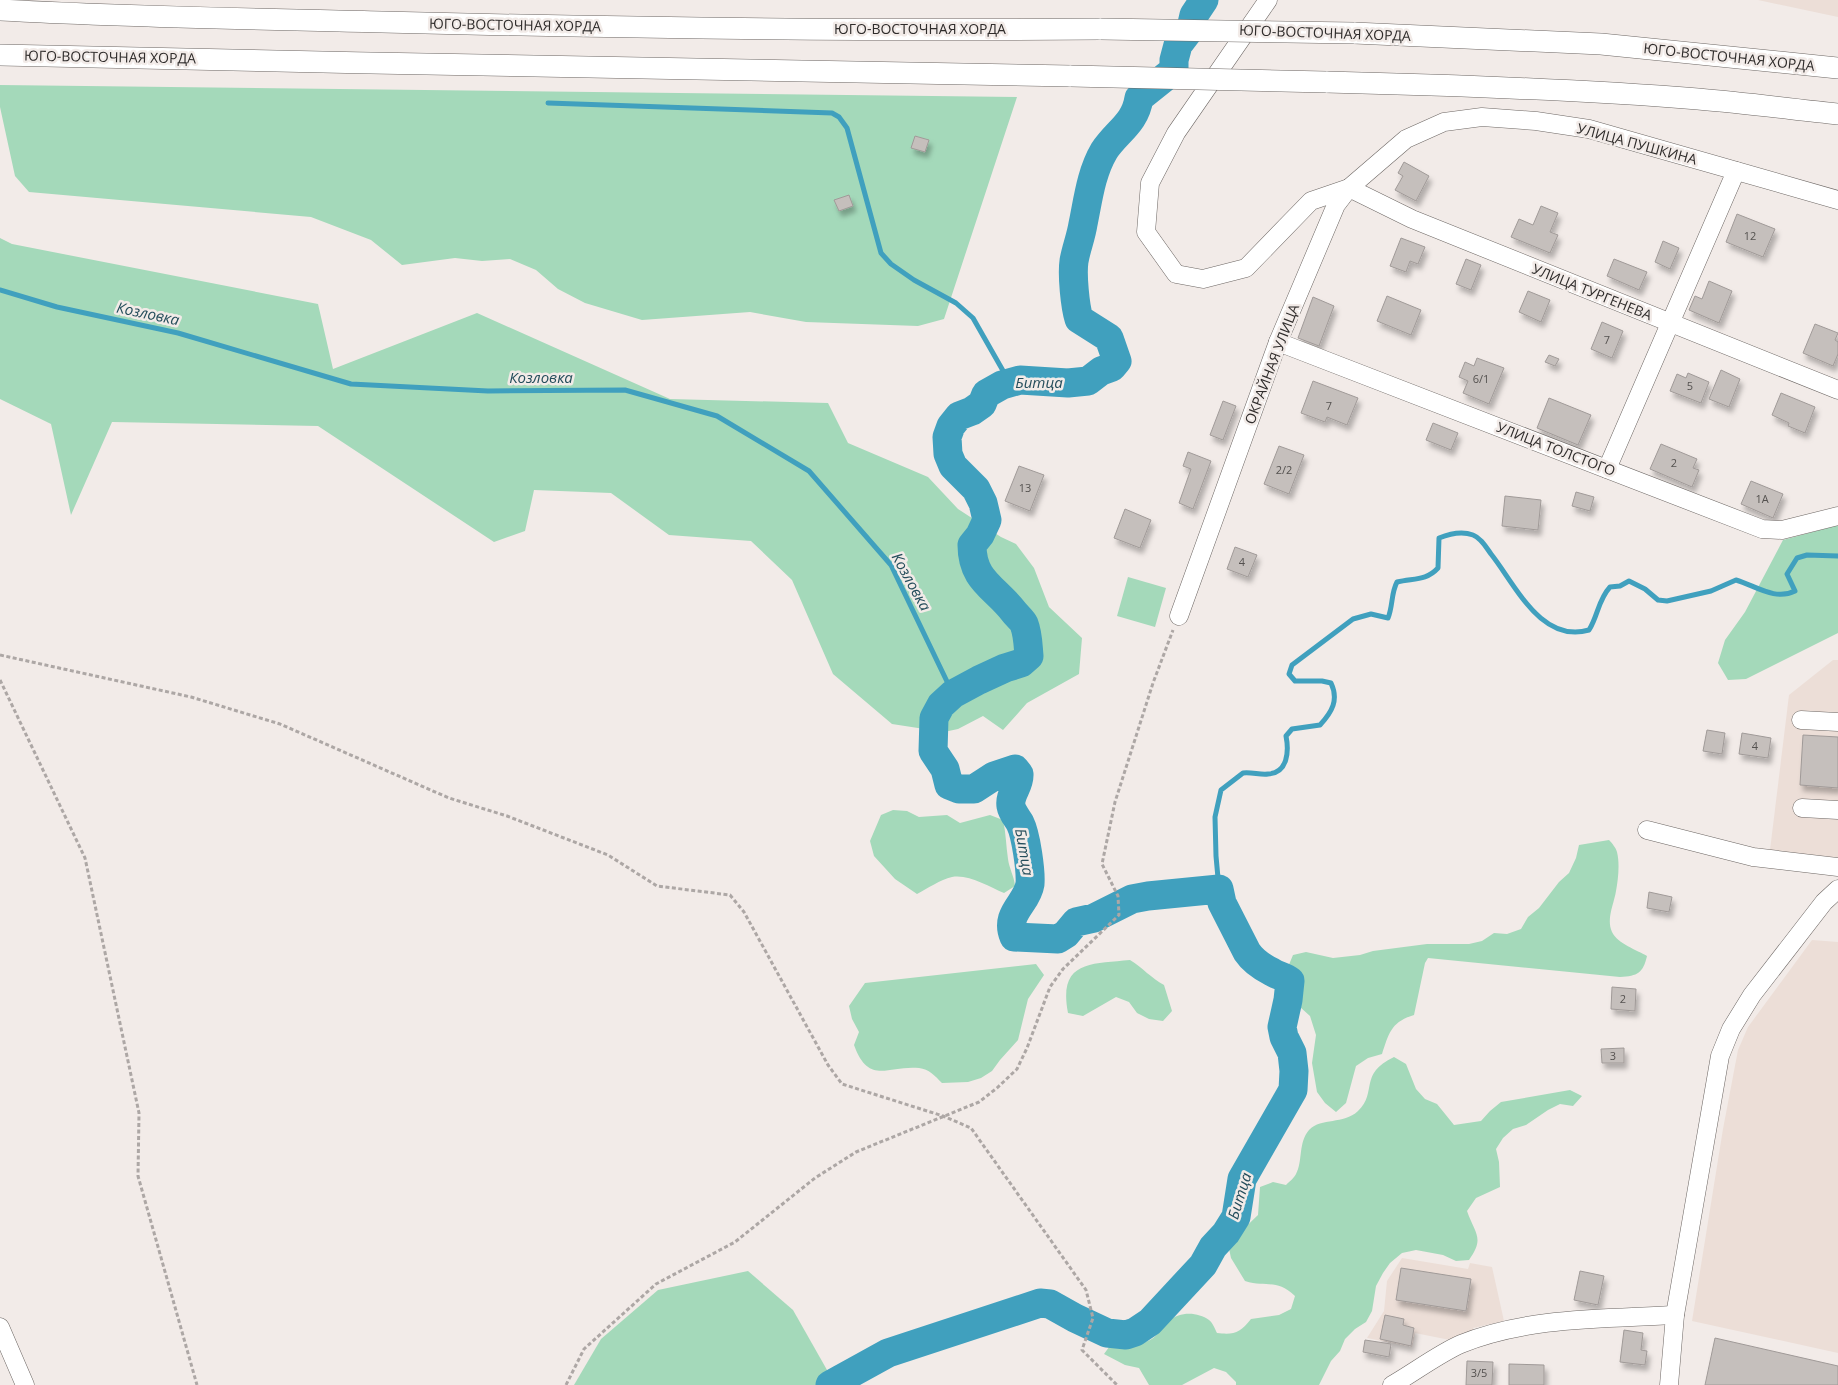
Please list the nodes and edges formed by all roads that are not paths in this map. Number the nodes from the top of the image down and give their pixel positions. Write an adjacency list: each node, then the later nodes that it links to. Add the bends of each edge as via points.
1 (1268, 0): 8 (street, via 1176,132 1150,184 1146,232 1176,274 1202,279 1246,268 1311,201)
2 (0, 10): 4 (main road, ЮГО-ВОСТОЧНАЯ ХОРДА, bridge, via 510,26 1354,33 1601,44)
3 (0, 54): 5 (main road, ЮГО-ВОСТОЧНАЯ ХОРДА, bridge, via 1476,86 1699,99)
4 (1838, 68)
5 (1838, 114)
6 (1406, 139): 7 (street, УЛИЦА ПУШКИНА, via 1444,122 1482,117 1536,121 1589,129); 8 (street, ОКРАЙНАЯ УЛИЦА)
7 (1736, 171): 9 (street, УЛИЦА ПУШКИНА); 10 (street)
8 (1349, 188): 10 (street, УЛИЦА ТУРГЕНЕВА, via 1412,219); 11 (street, ОКРАЙНАЯ УЛИЦА, via 1336,205)
9 (1838, 200)
10 (1670, 323): 12 (street, УЛИЦА ТУРГЕНЕВА); 13 (street)
11 (1278, 342): 13 (street, УЛИЦА ТОЛСТОГО); 15 (street, ОКРАЙНАЯ УЛИЦА)
12 (1838, 390)
13 (1607, 469): 14 (street, УЛИЦА ТОЛСТОГО, via 1762,529 1782,530)
14 (1838, 516)
15 (1179, 616)
16 (1801, 720): 17 (street)
17 (1838, 722)
18 (1802, 808): 19 (street)
19 (1838, 810)
20 (1647, 830): 21 (street, via 1753,857)
21 (1838, 867)
22 (1838, 889): 23 (street, via 1824,902 1752,995 1731,1029 1720,1056)
23 (1675, 1315): 26 (street, via 1563,1322 1504,1330 1459,1345); 27 (street)
24 (0, 1327): 25 (street)
25 (25, 1385)
26 (1392, 1385)
27 (1669, 1385)

